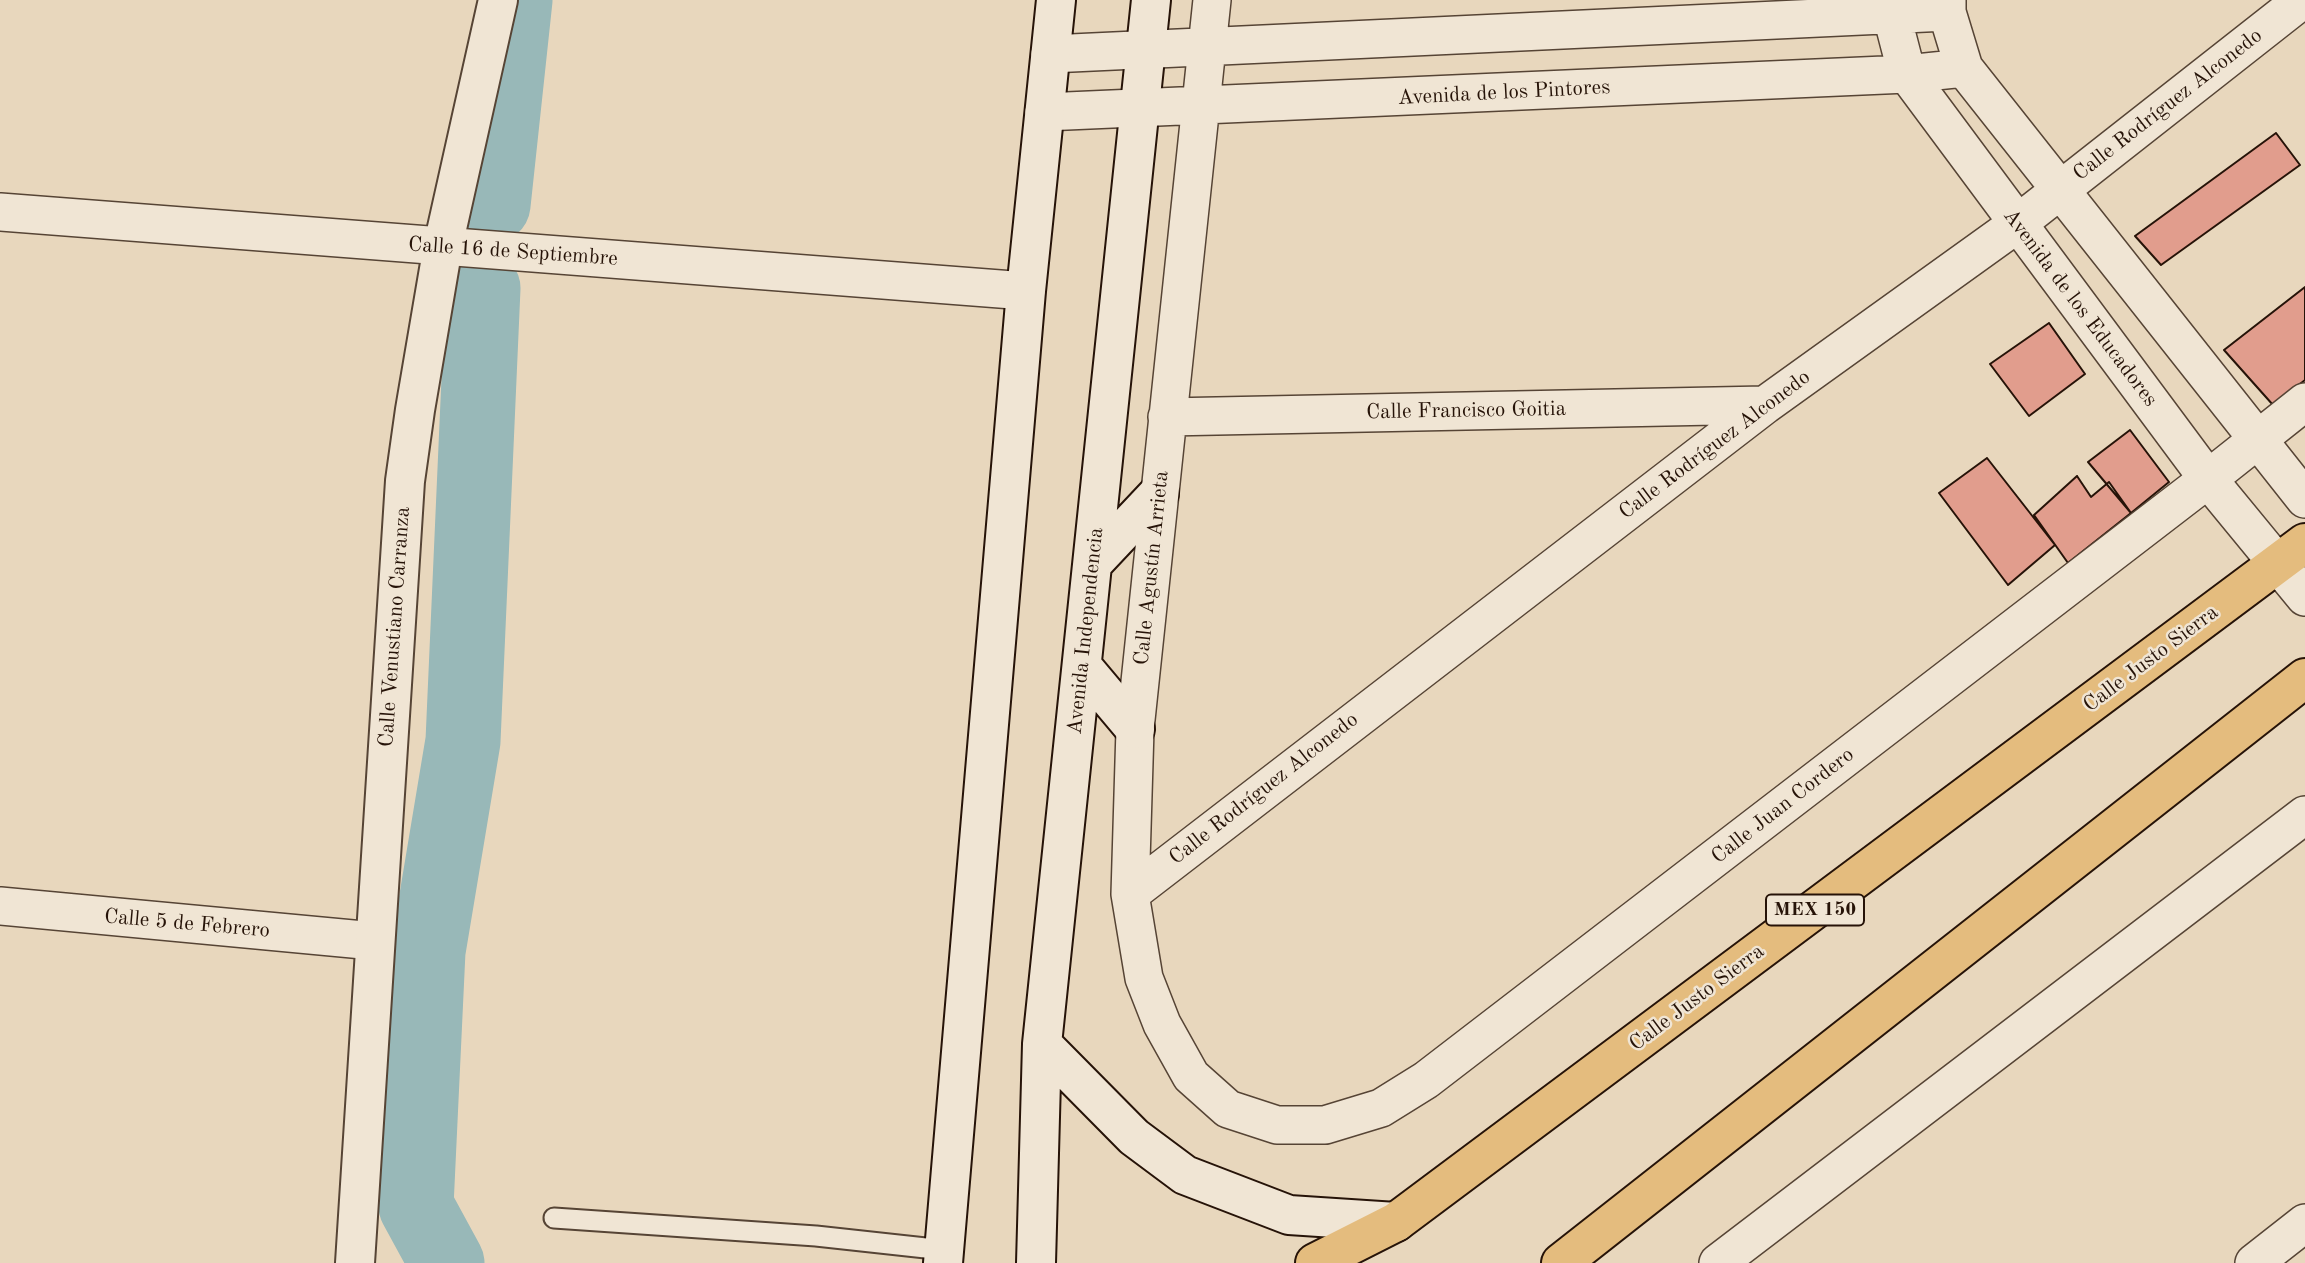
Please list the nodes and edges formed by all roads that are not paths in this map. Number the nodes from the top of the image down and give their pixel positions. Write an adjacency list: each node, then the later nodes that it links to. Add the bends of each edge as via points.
1 (498, 0): 19 (main road, Calle Venustiano Carranza)
2 (1056, 0): 10 (main road)
3 (1151, 0): 9 (main road, Avenida Independencia)
4 (1212, 0): 8 (street, Calle Agustín Arrieta)
5 (2302, 0): 16 (street, Calle Rodríguez Alconedo)
6 (1947, 6): 7 (street); 11 (street)
7 (1892, 8): 8 (street); 12 (street, Avenida de los Educadores)
8 (1207, 47): 9 (street); 13 (street, Calle Agustín Arrieta)
9 (1146, 50): 10 (street); 14 (main road, Avenida Independencia)
10 (1050, 54): 15 (main road)
11 (1964, 68): 12 (street, Avenida de los Pintores); 16 (street)
12 (1907, 74): 13 (street, Avenida de los Pintores); 18 (street, Avenida de los Educadores)
13 (1201, 106): 14 (street, Avenida de los Pintores); 23 (street, Calle Agustín Arrieta)
14 (1140, 108): 15 (street, Avenida de los Pintores); 29 (main road, Avenida Independencia)
15 (1044, 112): 20 (main road)
16 (2061, 189): 18 (street, Calle Rodríguez Alconedo); 24 (street)
17 (0, 212): 19 (street, Calle 16 de Septiembre)
18 (2017, 224): 22 (street, Calle Rodríguez Alconedo); 25 (street, Avenida de los Educadores)
19 (443, 246): 20 (street, Calle 16 de Septiembre); 39 (main road, Calle Venustiano Carranza, via 405,481)
20 (1026, 291): 45 (main road)
21 (2305, 402): 24 (street, Calle Juan Cordero)
22 (1765, 405): 23 (street, Calle Francisco Goitia); 37 (street, Calle Rodríguez Alconedo)
23 (1167, 417): 26 (street, Calle Agustín Arrieta)
24 (2258, 439): 25 (street, Calle Juan Cordero); 27 (street)
25 (2208, 479): 28 (street, Avenida de los Educadores); 41 (street, Calle Juan Cordero, via 1426,1080 1381,1108 1325,1125 1277,1125)
26 (1159, 493): 29 (main road); 35 (street, Calle Agustín Arrieta)
27 (2305, 499)
28 (2291, 554): 30 (street, Avenida de los Educadores); 43 (main road, Calle Justo Sierra / MEX 150)
29 (1094, 562): 31 (main road, Avenida Independencia)
30 (2305, 597)
31 (1082, 666): 35 (main road); 40 (main road, Avenida Independencia)
32 (2305, 678): 34 (main road)
33 (2305, 708): 34 (main road)
34 (2264, 711): 49 (main road)
35 (1135, 729): 37 (street, Calle Agustín Arrieta)
36 (2305, 815): 50 (street)
37 (1130, 894): 41 (street, Calle Agustín Arrieta, via 1144,978 1162,1024 1191,1076)
38 (0, 906): 39 (street, Calle 5 de Febrero)
39 (374, 941): 46 (main road, Calle Venustiano Carranza)
40 (1042, 1045): 43 (main road, via 1134,1137 1185,1175 1289,1215); 47 (main road, Avenida Independencia)
41 (1228, 1109)
42 (554, 1218): 45 (lane, via 816,1236)
43 (1396, 1222): 48 (main road, Calle Justo Sierra / MEX 150)
44 (2305, 1223): 51 (street)
45 (944, 1256)
46 (355, 1263)
47 (1035, 1263)
48 (1315, 1263)
49 (1561, 1263)
50 (1718, 1263)
51 (2254, 1263)

